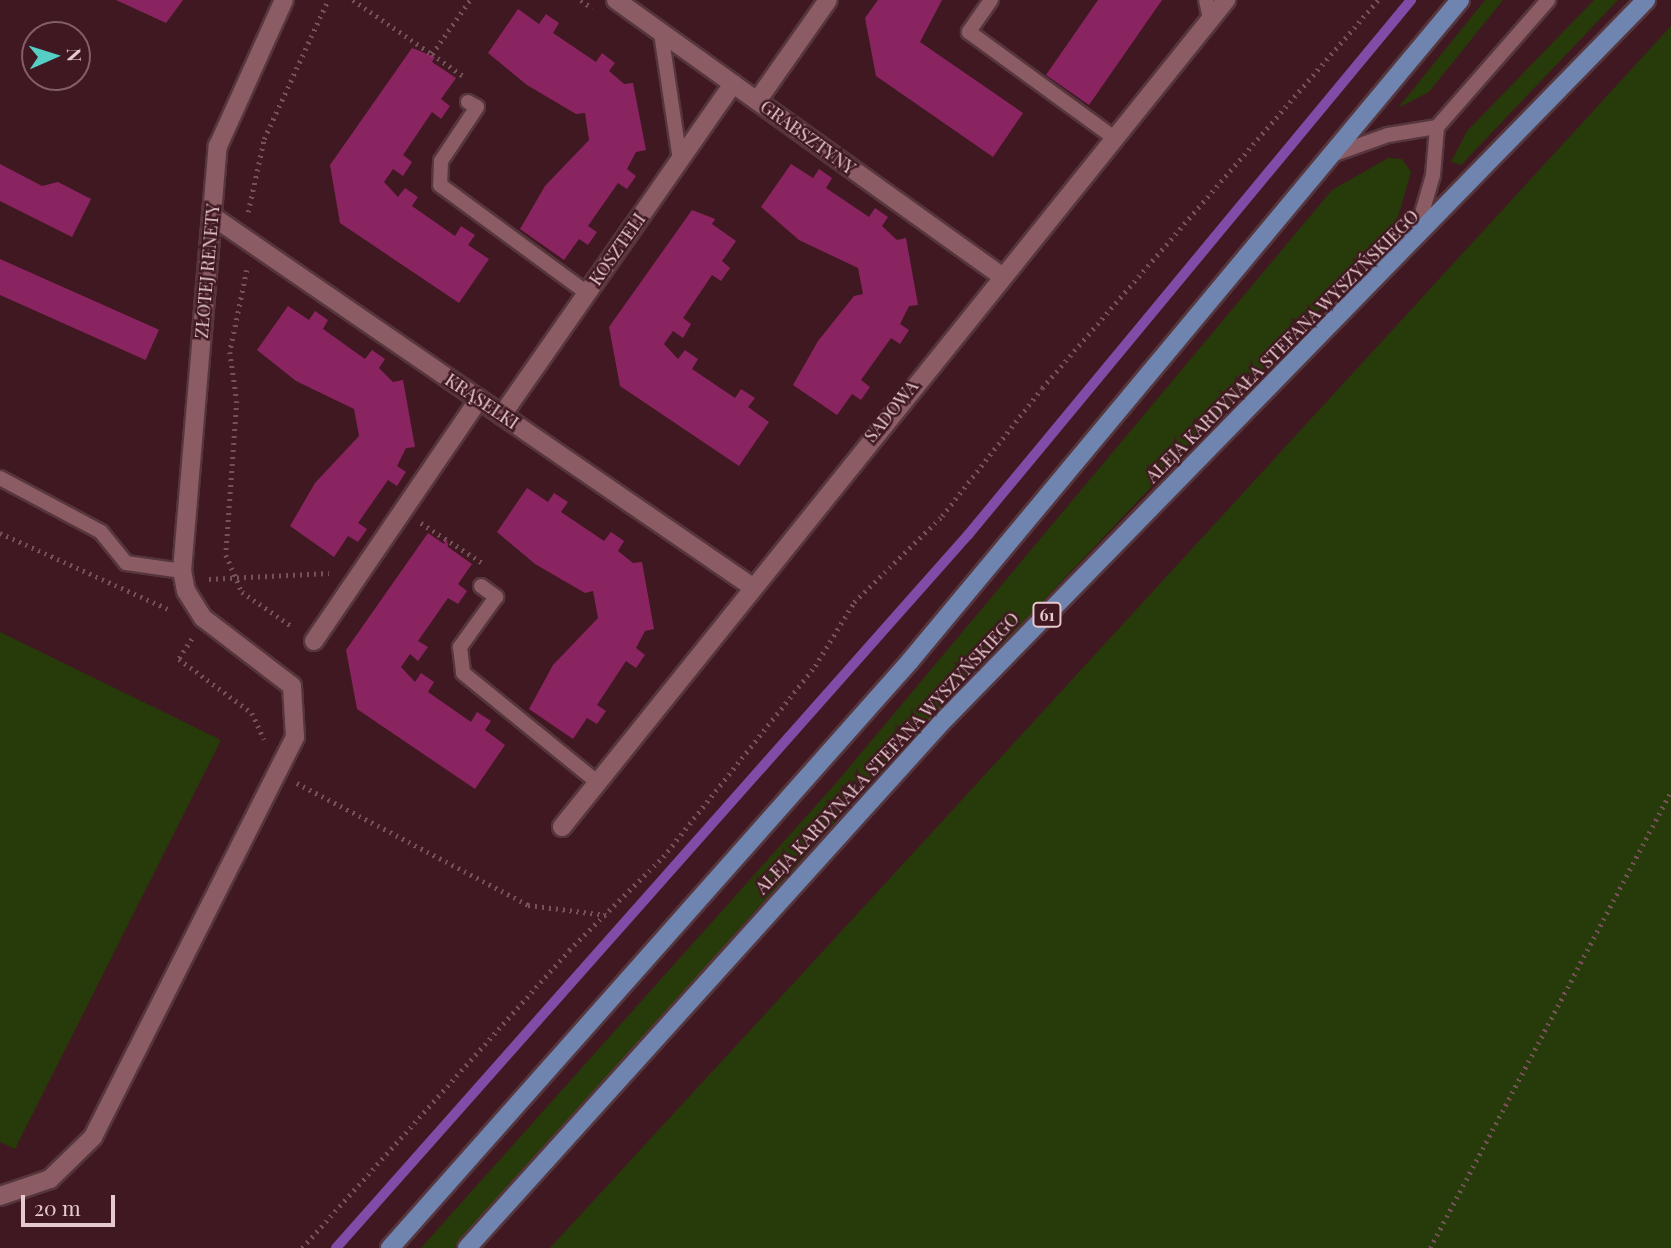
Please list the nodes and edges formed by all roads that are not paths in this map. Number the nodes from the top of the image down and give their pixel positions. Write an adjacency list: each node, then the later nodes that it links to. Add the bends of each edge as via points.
1 (284, 0): 19 (street, ZŁOTEJ RENETY, via 221,136)
2 (616, 0): 11 (street, GRABSZTYNY)
3 (828, 0): 13 (street)
4 (991, 0): 16 (lane, via 969,32)
5 (1206, 0): 10 (lane)
6 (1226, 0): 10 (street, SADOWA)
7 (1460, 0): 17 (main road)
8 (1548, 0): 15 (lane)
9 (1646, 0): 20 (main road, ALEJA KARDYNAŁA STEFANA WYSZYŃSKIEGO / 61)
10 (1210, 19): 16 (street, SADOWA)
11 (661, 33): 12 (street, GRABSZTYNY); 18 (lane)
12 (733, 84): 13 (street, GRABSZTYNY); 18 (street, KOSZTELI)
13 (757, 101): 21 (street, GRABSZTYNY)
14 (468, 102): 22 (lane, via 477,107 441,161 440,185)
15 (1437, 127): 17 (lane, via 1388,135); 20 (lane, via 1433,175)
16 (1113, 137): 21 (street, SADOWA)
17 (1332, 155): 33 (main road, via 910,661)
18 (680, 160): 22 (street, KOSZTELI)
19 (212, 216): 23 (street, KRĄSELKI); 26 (street, ZŁOTEJ RENETY)
20 (1414, 242): 34 (main road, ALEJA KARDYNAŁA STEFANA WYSZYŃSKIEGO / 61, via 903,762)
21 (1000, 275): 28 (street, SADOWA)
22 (587, 293): 24 (street, KOSZTELI)
23 (479, 399): 24 (street, KRĄSELKI); 29 (street)
24 (502, 415): 28 (street, KRĄSELKI)
25 (0, 478): 26 (lane, via 101,532 126,563)
26 (183, 564): 32 (street, via 186,591 203,618 292,686 295,737 93,1137 50,1179)
27 (481, 586): 30 (lane, via 496,597 460,648 463,673)
28 (751, 586): 30 (street, SADOWA)
29 (314, 641)
30 (597, 782): 31 (street, SADOWA)
31 (562, 827)
32 (0, 1196)
33 (390, 1248)
34 (467, 1248)

